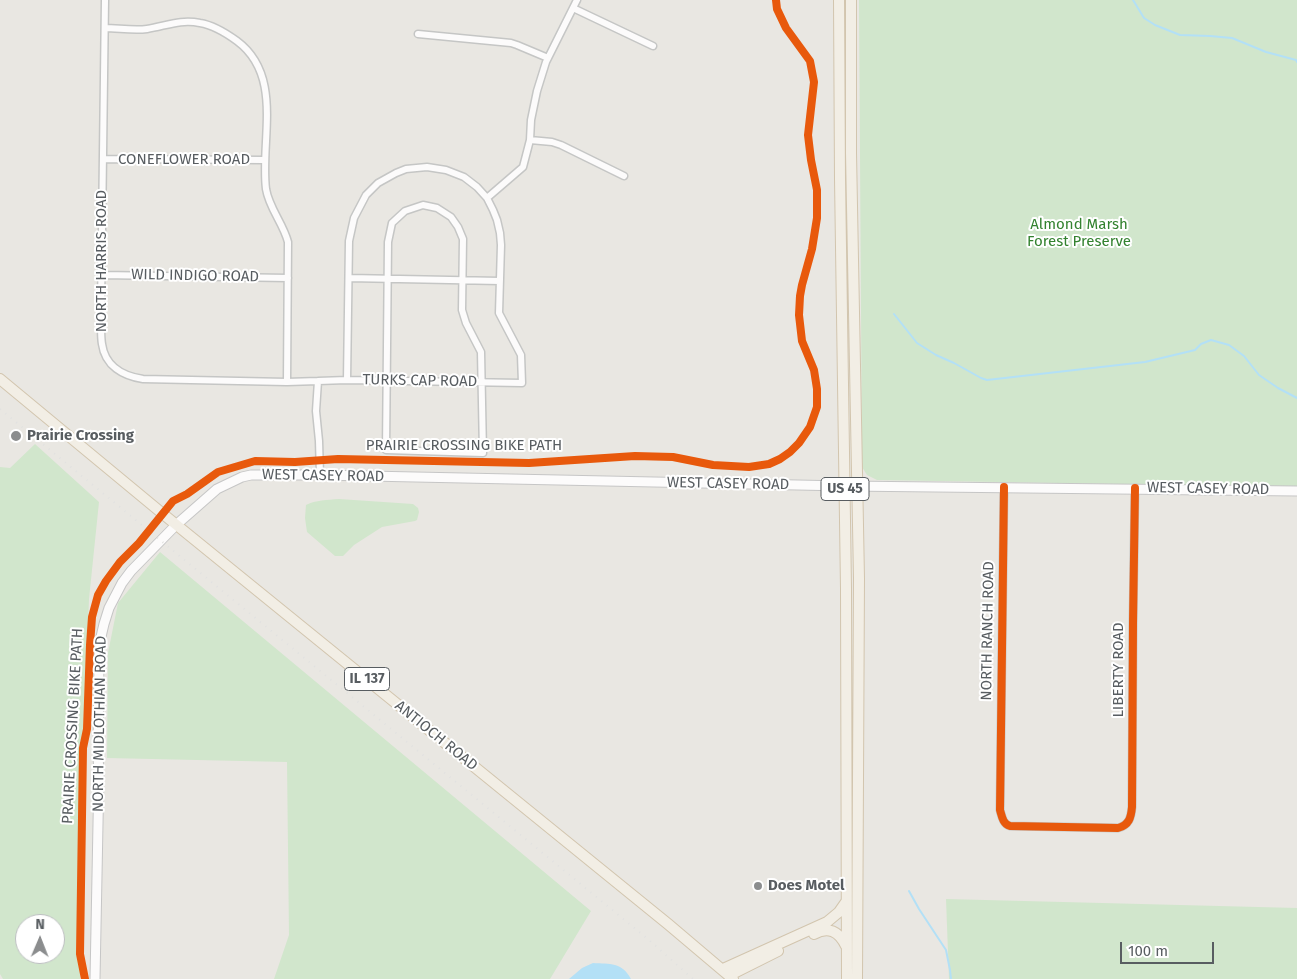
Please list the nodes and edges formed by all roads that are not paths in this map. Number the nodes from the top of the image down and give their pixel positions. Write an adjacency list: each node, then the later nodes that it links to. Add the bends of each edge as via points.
1 (105, 0): 6 (street, NORTH HARRIS ROAD)
2 (577, 0): 5 (street)
3 (840, 0): 28 (main road, US 45)
4 (851, 0): 29 (main road, US 45)
5 (573, 8): 8 (street); 9 (street)
6 (105, 28): 11 (street, NORTH HARRIS ROAD); 12 (street, via 146,29 177,22 200,23 220,30 242,45 263,79 267,109)
7 (418, 34): 9 (street, via 511,43)
8 (653, 46)
9 (548, 58): 10 (street, via 537,91)
10 (530, 140): 13 (street, via 561,145); 14 (street, via 523,167)
11 (103, 159): 12 (street, CONEFLOWER ROAD); 15 (street, NORTH HARRIS ROAD)
12 (265, 160): 16 (street, via 266,190 288,242)
13 (624, 176)
14 (487, 198): 17 (street, via 464,176 436,168 406,169 386,178 366,195 354,218 349,241); 20 (street, via 500,232)
15 (102, 275): 16 (street, WILD INDIGO ROAD); 25 (street, NORTH HARRIS ROAD, via 102,344 112,366 124,374 152,380)
16 (288, 278): 25 (street)
17 (349, 278): 18 (street); 22 (street)
18 (387, 279): 19 (street); 19 (street, via 392,223 405,211 423,205 438,208 458,227 463,239); 24 (street)
19 (462, 280): 20 (street); 26 (street, via 463,316 482,352)
20 (500, 281): 26 (street, TURKS CAP ROAD, via 499,313 521,355 522,383)
21 (0, 379): 33 (main road, ANTIOCH ROAD / IL 137)
22 (347, 380): 23 (street, TURKS CAP ROAD); 24 (street, TURKS CAP ROAD)
23 (318, 381): 25 (street, NORTH HARRIS ROAD); 27 (street, via 316,411)
24 (386, 381): 26 (street, TURKS CAP ROAD); 26 (street, via 386,450 482,453)
25 (288, 382)
26 (482, 383)
27 (320, 475): 28 (main road, WEST CASEY ROAD); 33 (main road, WEST CASEY ROAD, via 242,477 217,489)
28 (845, 486): 29 (main road, WEST CASEY ROAD); 35 (main road, US 45)
29 (856, 486): 30 (main road, WEST CASEY ROAD); 40 (main road, US 45, via 859,578)
30 (1004, 487): 31 (main road, WEST CASEY ROAD); 34 (street, NORTH RANCH ROAD, via 1002,820 1008,825)
31 (1135, 488): 32 (main road, WEST CASEY ROAD); 34 (street, LIBERTY ROAD, via 1132,807 1128,823 1123,827)
32 (1297, 490)
33 (176, 524): 37 (main road, ANTIOCH ROAD / IL 137); 38 (main road, NORTH MIDLOTHIAN ROAD, via 122,583 109,608 100,641)
34 (1102, 828)
35 (846, 902): 36 (main road, US 45); 37 (main road, via 827,922)
36 (847, 947): 37 (main road, via 843,938 834,932 818,931); 39 (main road, US 45)
37 (729, 974)
38 (95, 979)
39 (847, 979)
40 (857, 979)

